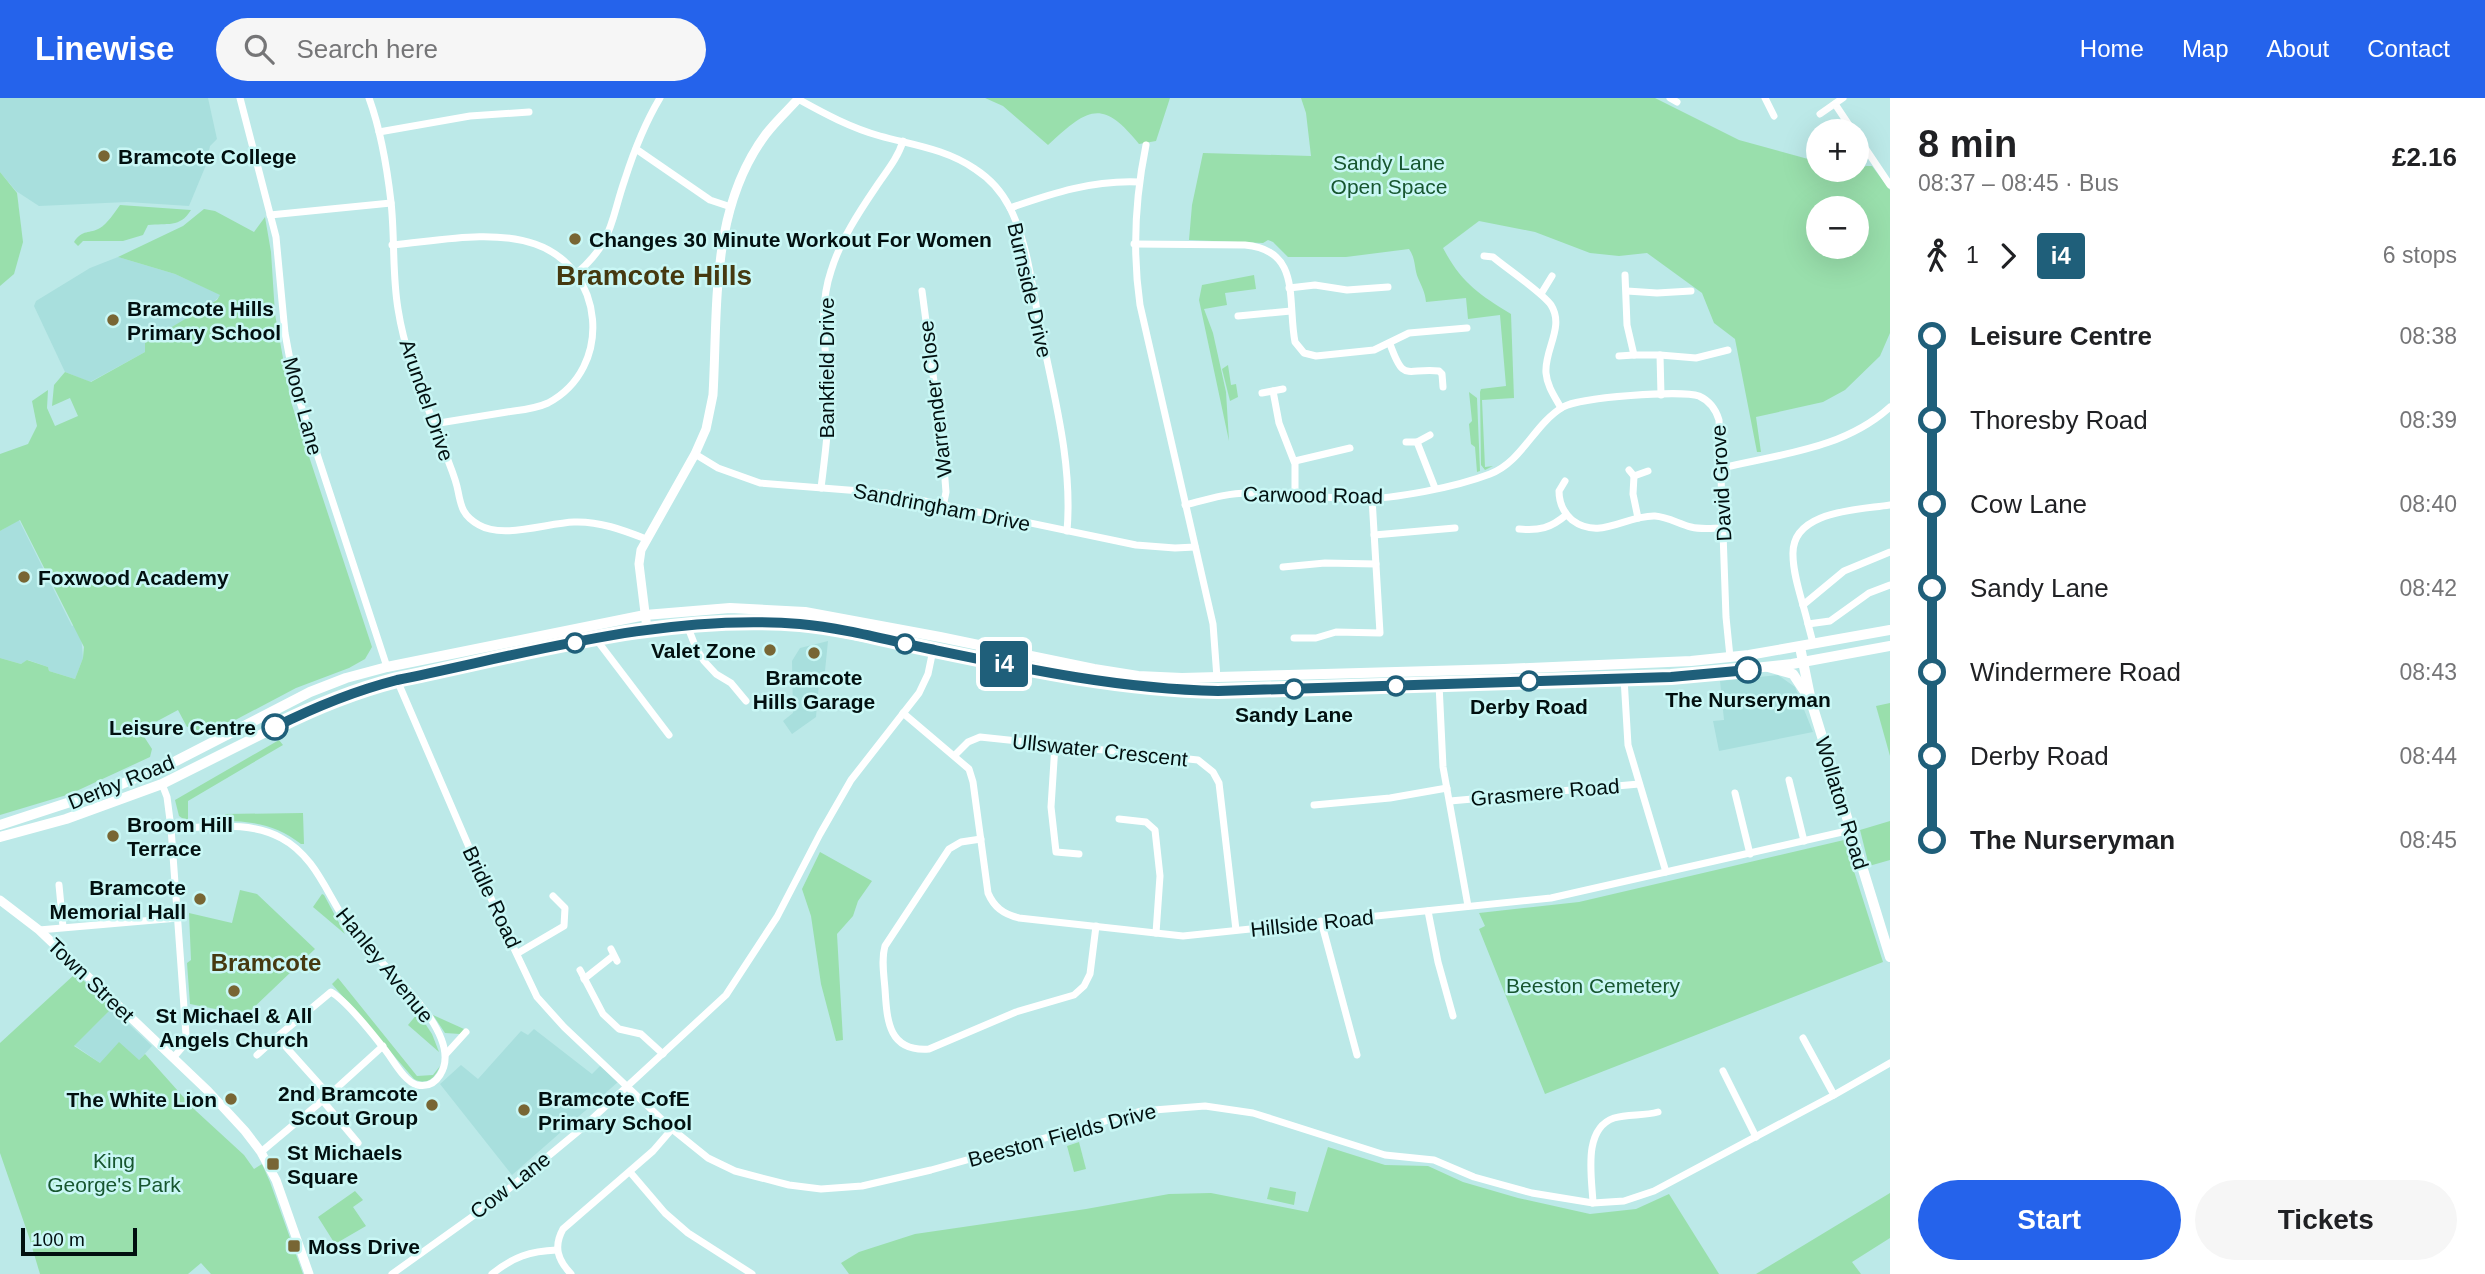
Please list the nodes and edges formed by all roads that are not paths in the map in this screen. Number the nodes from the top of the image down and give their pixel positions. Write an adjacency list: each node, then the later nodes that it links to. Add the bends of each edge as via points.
1 (240, 98): 23 (street, Moor Lane)
2 (369, 98): 12 (street, Arundel Drive)
3 (660, 98): 15 (street)
4 (1765, 98): 10 (street)
5 (1843, 98): 7 (street)
6 (799, 99): 13 (street, Burnside Drive, via 860,129); 21 (street, via 759,144)
7 (1835, 104): 9 (street); 11 (street)
8 (528, 112): 12 (street, via 470,116)
9 (1820, 114)
10 (1774, 117)
11 (1845, 119)
12 (379, 132): 20 (street, Arundel Drive)
13 (903, 141): 22 (street, Burnside Drive, via 949,154 976,169); 64 (street, Bankfield Drive, via 846,237 827,281 823,321 829,404)
14 (1146, 145): 18 (street)
15 (636, 149): 21 (street, via 710,200); 27 (street, via 607,239)
16 (1869, 155): 17 (street)
17 (1871, 158): 19 (street)
18 (1139, 182): 22 (street, via 1089,184); 24 (street)
19 (1890, 185)
20 (391, 203): 23 (street); 25 (street, Arundel Drive)
21 (731, 207): 58 (street, via 719,261 713,395)
22 (1010, 208): 80 (street, Burnside Drive, via 1027,261 1064,446)
23 (270, 215): 106 (street, Moor Lane, via 295,387)
24 (1134, 244): 32 (street, via 1261,246 1286,269); 70 (street, via 1140,304)
25 (392, 245): 27 (street, via 514,239 547,250); 53 (street, Arundel Drive, via 406,346)
26 (1484, 256): 37 (street, via 1494,254)
27 (576, 274): 53 (street, via 592,304 594,336 589,358 572,384 537,407)
28 (1625, 275): 33 (street)
29 (1552, 276): 37 (street)
30 (1682, 283): 36 (street)
31 (1388, 286): 32 (street)
32 (1289, 288): 38 (street)
33 (1627, 290): 36 (street); 42 (street, via 1627,325)
34 (922, 291): 72 (street, Warrender Close, via 943,452)
35 (1691, 291): 36 (street)
36 (1682, 292)
37 (1541, 293): 51 (street, via 1557,318 1546,374)
38 (1292, 311): 39 (street); 41 (street, via 1295,342 1310,355 1374,350)
39 (1238, 316)
40 (1466, 328): 41 (street, via 1409,333)
41 (1390, 344): 46 (street, via 1403,370 1439,371)
42 (1634, 355): 43 (street); 44 (street)
43 (1660, 355): 45 (street, via 1696,358 1724,352); 50 (street)
44 (1619, 356)
45 (1723, 362)
46 (1443, 387)
47 (1283, 389): 48 (street)
48 (1273, 391): 49 (street); 59 (street)
49 (1262, 393)
50 (1661, 395): 51 (street, David Grove, via 1593,398); 60 (street, David Grove, via 1690,394 1710,404 1719,420)
51 (1561, 408): 62 (street, David Grove, via 1505,466)
52 (1889, 409): 60 (street, via 1837,440)
53 (433, 425): 82 (street, Arundel Drive, via 458,500 480,526 507,531 589,523)
54 (1430, 435): 56 (street)
55 (1406, 442): 56 (street)
56 (1417, 442): 65 (street)
57 (1350, 448): 59 (street)
58 (695, 454): 64 (street, Sandringham Drive, via 760,483); 82 (street)
59 (1294, 461): 68 (street)
60 (1722, 468): 77 (street, David Grove)
61 (1648, 471): 74 (street, via 1632,473)
62 (1481, 477): 65 (street, Carwood Road)
63 (1565, 481): 67 (street)
64 (821, 488): 72 (street, Sandringham Drive, via 886,493)
65 (1435, 488): 69 (street, Carwood Road)
66 (1549, 490): 67 (street)
67 (1559, 491): 73 (street)
68 (1295, 495): 69 (street, Carwood Road); 70 (street, Carwood Road, via 1243,493)
69 (1372, 498): 81 (street)
70 (1185, 505): 83 (street)
71 (1890, 505): 90 (street, via 1828,515 1803,529 1793,557)
72 (943, 507): 80 (street, Sandringham Drive)
73 (1566, 515): 74 (street, via 1595,529); 79 (street, via 1548,528)
74 (1638, 518): 77 (street, via 1662,517 1700,529)
75 (1531, 519): 79 (street)
76 (1455, 528): 81 (street)
77 (1724, 528): 104 (street, David Grove)
78 (1519, 529): 79 (street)
79 (1530, 530)
80 (1067, 531): 83 (street, Sandringham Drive, via 1136,545)
81 (1374, 535): 86 (street)
82 (646, 539): 91 (street, via 639,564)
83 (1195, 547): 108 (street, via 1213,624)
84 (1890, 552): 90 (street, via 1844,571)
85 (1296, 556): 87 (street)
86 (1376, 564): 87 (street); 98 (street, via 1382,638 1336,632)
87 (1296, 565): 88 (street)
88 (1283, 567)
89 (1890, 585): 92 (street, via 1869,593 1830,621)
90 (1803, 605): 92 (street)
91 (645, 615): 95 (street); 106 (highway, Derby Road); 108 (highway, Derby Road, via 730,608 805,612 1094,669 1138,676)
92 (1808, 624): 100 (street)
93 (687, 625): 95 (highway, Derby Road); 103 (highway, Derby Road, via 804,625); 112 (street, via 704,661)
94 (1304, 626): 98 (street)
95 (647, 629): 99 (highway, Derby Road)
96 (1890, 631): 100 (highway, Derby Road)
97 (1294, 638): 98 (street)
98 (1305, 638)
99 (596, 639): 110 (highway, Derby Road); 115 (street)
100 (1813, 643): 101 (highway, Derby Road)
101 (1800, 646): 104 (highway, Derby Road); 105 (main road, Wollaton Road)
102 (1890, 646): 105 (highway, Derby Road)
103 (933, 650): 111 (highway, Derby Road, via 1087,681 1180,690); 114 (street, Cow Lane, via 923,686)
104 (1730, 657): 108 (highway, Derby Road)
105 (1802, 662): 107 (highway, Derby Road); 113 (main road, Wollaton Road)
106 (387, 667): 126 (highway, Derby Road, via 310,692 120,785)
107 (1768, 667): 109 (highway, Derby Road); 113 (main road, via 1797,677)
108 (1217, 678)
109 (1624, 678): 111 (highway, Derby Road); 119 (street, via 1628,745)
110 (397, 680): 120 (highway, Derby Road, via 322,704); 147 (street, Bridle Road)
111 (1438, 684): 121 (street)
112 (746, 701)
113 (1811, 701): 128 (main road, Wollaton Road)
114 (903, 713): 117 (street, Hillside Road); 160 (street, Cow Lane, via 851,780 740,975 715,1006)
115 (669, 734)
116 (1055, 745): 117 (street, Ullswater Crescent, via 979,737); 132 (street, via 1051,807 1056,852); 145 (street, Ullswater Crescent, via 1189,758 1213,772 1220,791)
117 (955, 755): 130 (street, Hillside Road, via 971,774)
118 (1789, 780): 131 (street, via 1787,792)
119 (1639, 783): 123 (street, Grasmere Road); 134 (street)
120 (162, 784): 127 (street); 129 (highway, Derby Road)
121 (1447, 788): 123 (street); 124 (street)
122 (1735, 793): 133 (street)
123 (1450, 802): 138 (street)
124 (1314, 805)
125 (1119, 819): 146 (street, via 1146,822 1155,830 1160,876)
126 (0, 825)
127 (171, 828): 140 (street); 159 (street, Hanley Avenue, via 249,827 274,834 298,850 312,864 352,930 421,1006)
128 (1851, 830): 131 (street, Hillside Road); 149 (main road, Wollaton Road)
129 (0, 837)
130 (981, 839): 142 (street, Hillside Road, via 988,892 1002,912); 142 (street, via 953,845 946,852 885,946 888,1025 895,1038 906,1046 929,1049 1016,1012 1074,995 1090,974)
131 (1804, 841): 133 (street, Hillside Road)
132 (1079, 854)
133 (1750, 854): 134 (street, Hillside Road)
134 (1666, 872): 138 (street, Hillside Road, via 1575,894)
135 (59, 885): 143 (street)
136 (553, 896): 147 (street, via 565,908 564,926)
137 (0, 900): 144 (street, Town Street)
138 (1468, 906): 139 (street, Hillside Road)
139 (1428, 911): 141 (street, Hillside Road); 152 (street)
140 (178, 918): 143 (street); 163 (street, via 186,1035 185,1044)
141 (1321, 921): 145 (street, Hillside Road); 157 (street)
142 (1096, 926): 146 (street, Hillside Road)
143 (63, 927): 144 (street)
144 (39, 930): 163 (street, Town Street)
145 (1236, 930): 146 (street, Hillside Road, via 1183,936)
146 (1156, 933)
147 (518, 953): 166 (street, Bridle Road, via 546,1008)
148 (614, 955): 151 (street)
149 (1890, 957)
150 (580, 970): 151 (street)
151 (584, 979): 160 (street, via 603,1014 619,1029 641,1034)
152 (1453, 1016)
153 (466, 1032): 159 (street)
154 (276, 1038): 158 (street, via 331,992); 161 (street); 168 (street)
155 (1803, 1038): 167 (street)
156 (1364, 1041): 157 (street)
157 (1354, 1044): 162 (street)
158 (383, 1046): 159 (street, via 407,1078 419,1085 438,1079); 168 (street)
159 (446, 1054)
160 (663, 1054): 166 (street, Cow Lane)
161 (257, 1055)
162 (1357, 1055)
163 (173, 1058): 175 (street, Town Street, via 236,1120)
164 (1890, 1063): 167 (street, Beeston Fields Drive)
165 (1723, 1071): 173 (street)
166 (628, 1086): 172 (street, Beeston Fields Drive); 180 (street, Cow Lane, via 504,1193)
167 (1835, 1095): 173 (street, Beeston Fields Drive)
168 (326, 1098): 174 (street); 175 (street)
169 (1658, 1112): 170 (street)
170 (1645, 1116): 171 (street); 177 (street, via 1614,1118 1598,1132 1591,1154)
171 (1647, 1125)
172 (672, 1129): 176 (street); 177 (street, Beeston Fields Drive, via 708,1158 754,1177 803,1187 851,1188 1141,1111 1205,1107 1253,1113 1385,1155 1426,1158 1515,1189)
173 (1756, 1137): 177 (street, Beeston Fields Drive, via 1654,1191 1624,1201)
174 (358, 1143)
175 (261, 1152): 179 (street, Town Street, via 276,1180)
176 (630, 1172): 178 (street, via 563,1229); 183 (street, via 688,1233)
177 (1593, 1203)
178 (557, 1250): 181 (street, via 525,1253); 182 (street)
179 (309, 1274)
180 (392, 1274)
181 (492, 1274)
182 (571, 1274)
183 (752, 1274)

